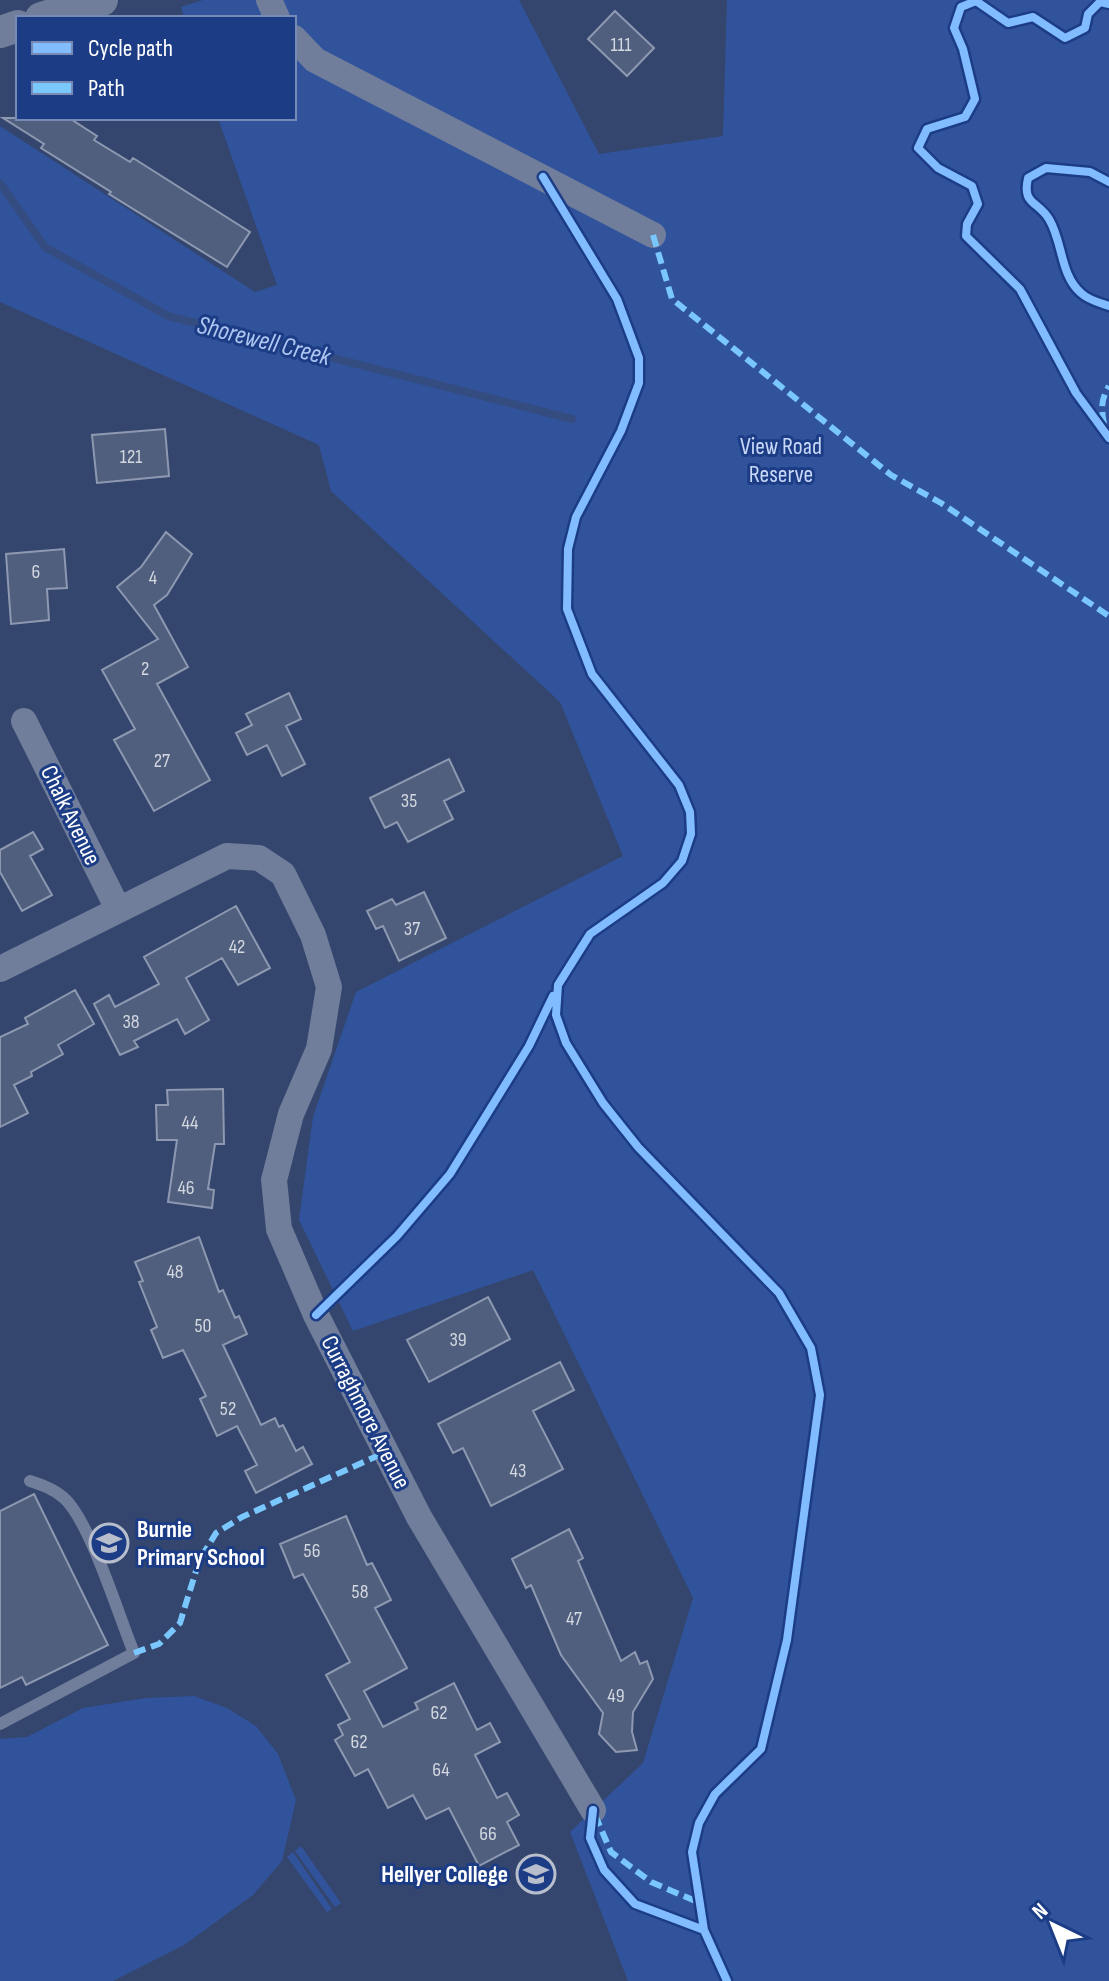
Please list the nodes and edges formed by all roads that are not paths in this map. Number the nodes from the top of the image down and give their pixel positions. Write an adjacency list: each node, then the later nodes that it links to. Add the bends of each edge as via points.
1 (102, 0): 2 (street)
2 (48, 16)
3 (296, 40): 4 (street, via 315,60)
4 (653, 235)
5 (24, 721): 6 (street, Chalk Avenue)
6 (118, 909): 7 (street, Curraghmore Avenue); 10 (street, Curraghmore Avenue, via 227,856 259,858 283,874 313,935 329,987 319,1049 291,1114 274,1180 279,1229 316,1315 419,1517)
7 (0, 969)
8 (30, 1481): 9 (lane, via 64,1498 81,1519 134,1653)
9 (0, 1724)
10 (593, 1810)

